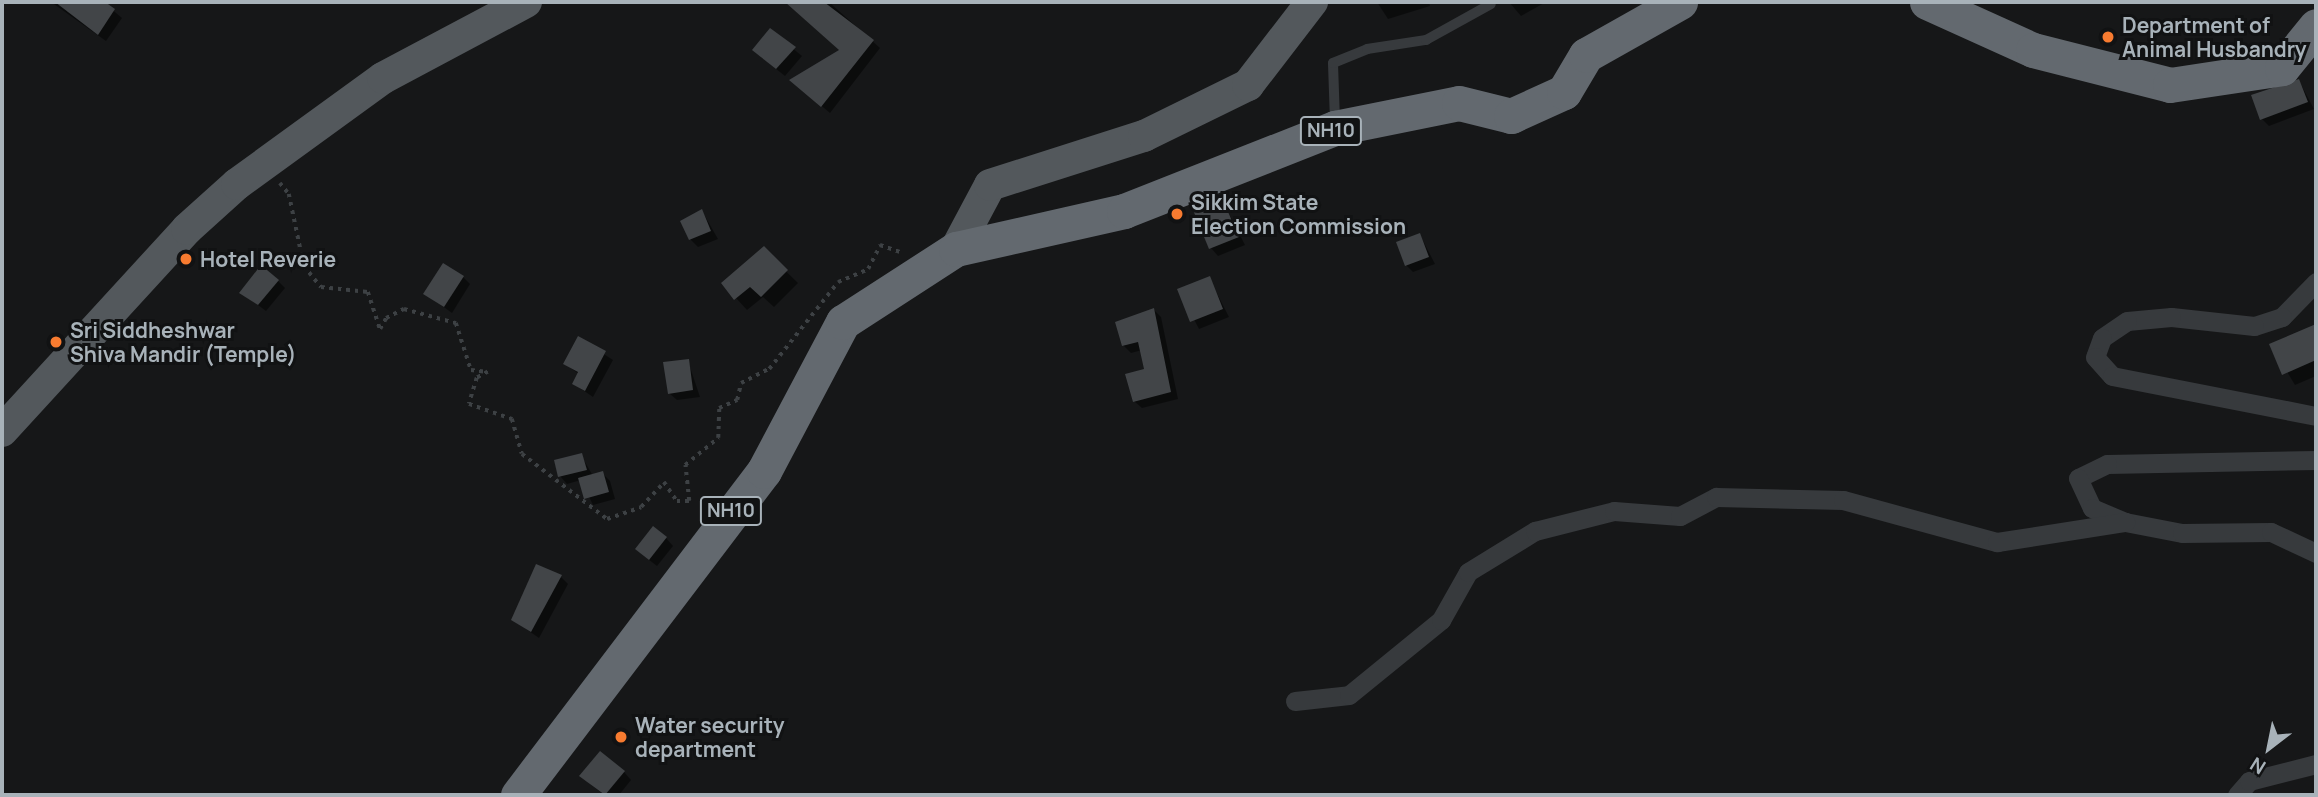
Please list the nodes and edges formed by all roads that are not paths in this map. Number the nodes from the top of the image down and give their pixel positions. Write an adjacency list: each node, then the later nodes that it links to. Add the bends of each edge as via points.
1 (526, 2): 11 (main road, via 383,78 264,164 187,229)
2 (1312, 2): 8 (main road, via 1248,85 1144,136 990,185)
3 (1680, 2): 7 (highway, NH10, via 1586,55 1564,92 1511,116 1459,103)
4 (1927, 2): 6 (highway, via 2033,50 2170,85 2282,68)
5 (1491, 4): 7 (lane, via 1426,40 1367,49 1333,63)
6 (2316, 26)
7 (1335, 128): 8 (highway, NH10, via 1124,211)
8 (956, 248): 17 (highway, NH10, via 844,322 764,471)
9 (2316, 282): 10 (street, via 2282,317 2254,326 2171,317 2127,321 2102,338 2095,357 2112,376)
10 (2316, 416)
11 (2, 432)
12 (2316, 460): 13 (street, via 2107,464 2078,478 2092,508)
13 (2125, 522): 14 (street, via 2182,533 2271,532); 15 (street, via 1997,542 1843,500 1716,497 1679,516 1614,511 1535,531 1468,572 1441,620 1349,695)
14 (2316, 553)
15 (1295, 701)
16 (2316, 764): 18 (street, via 2249,780)
17 (518, 795)
18 (2237, 795)

